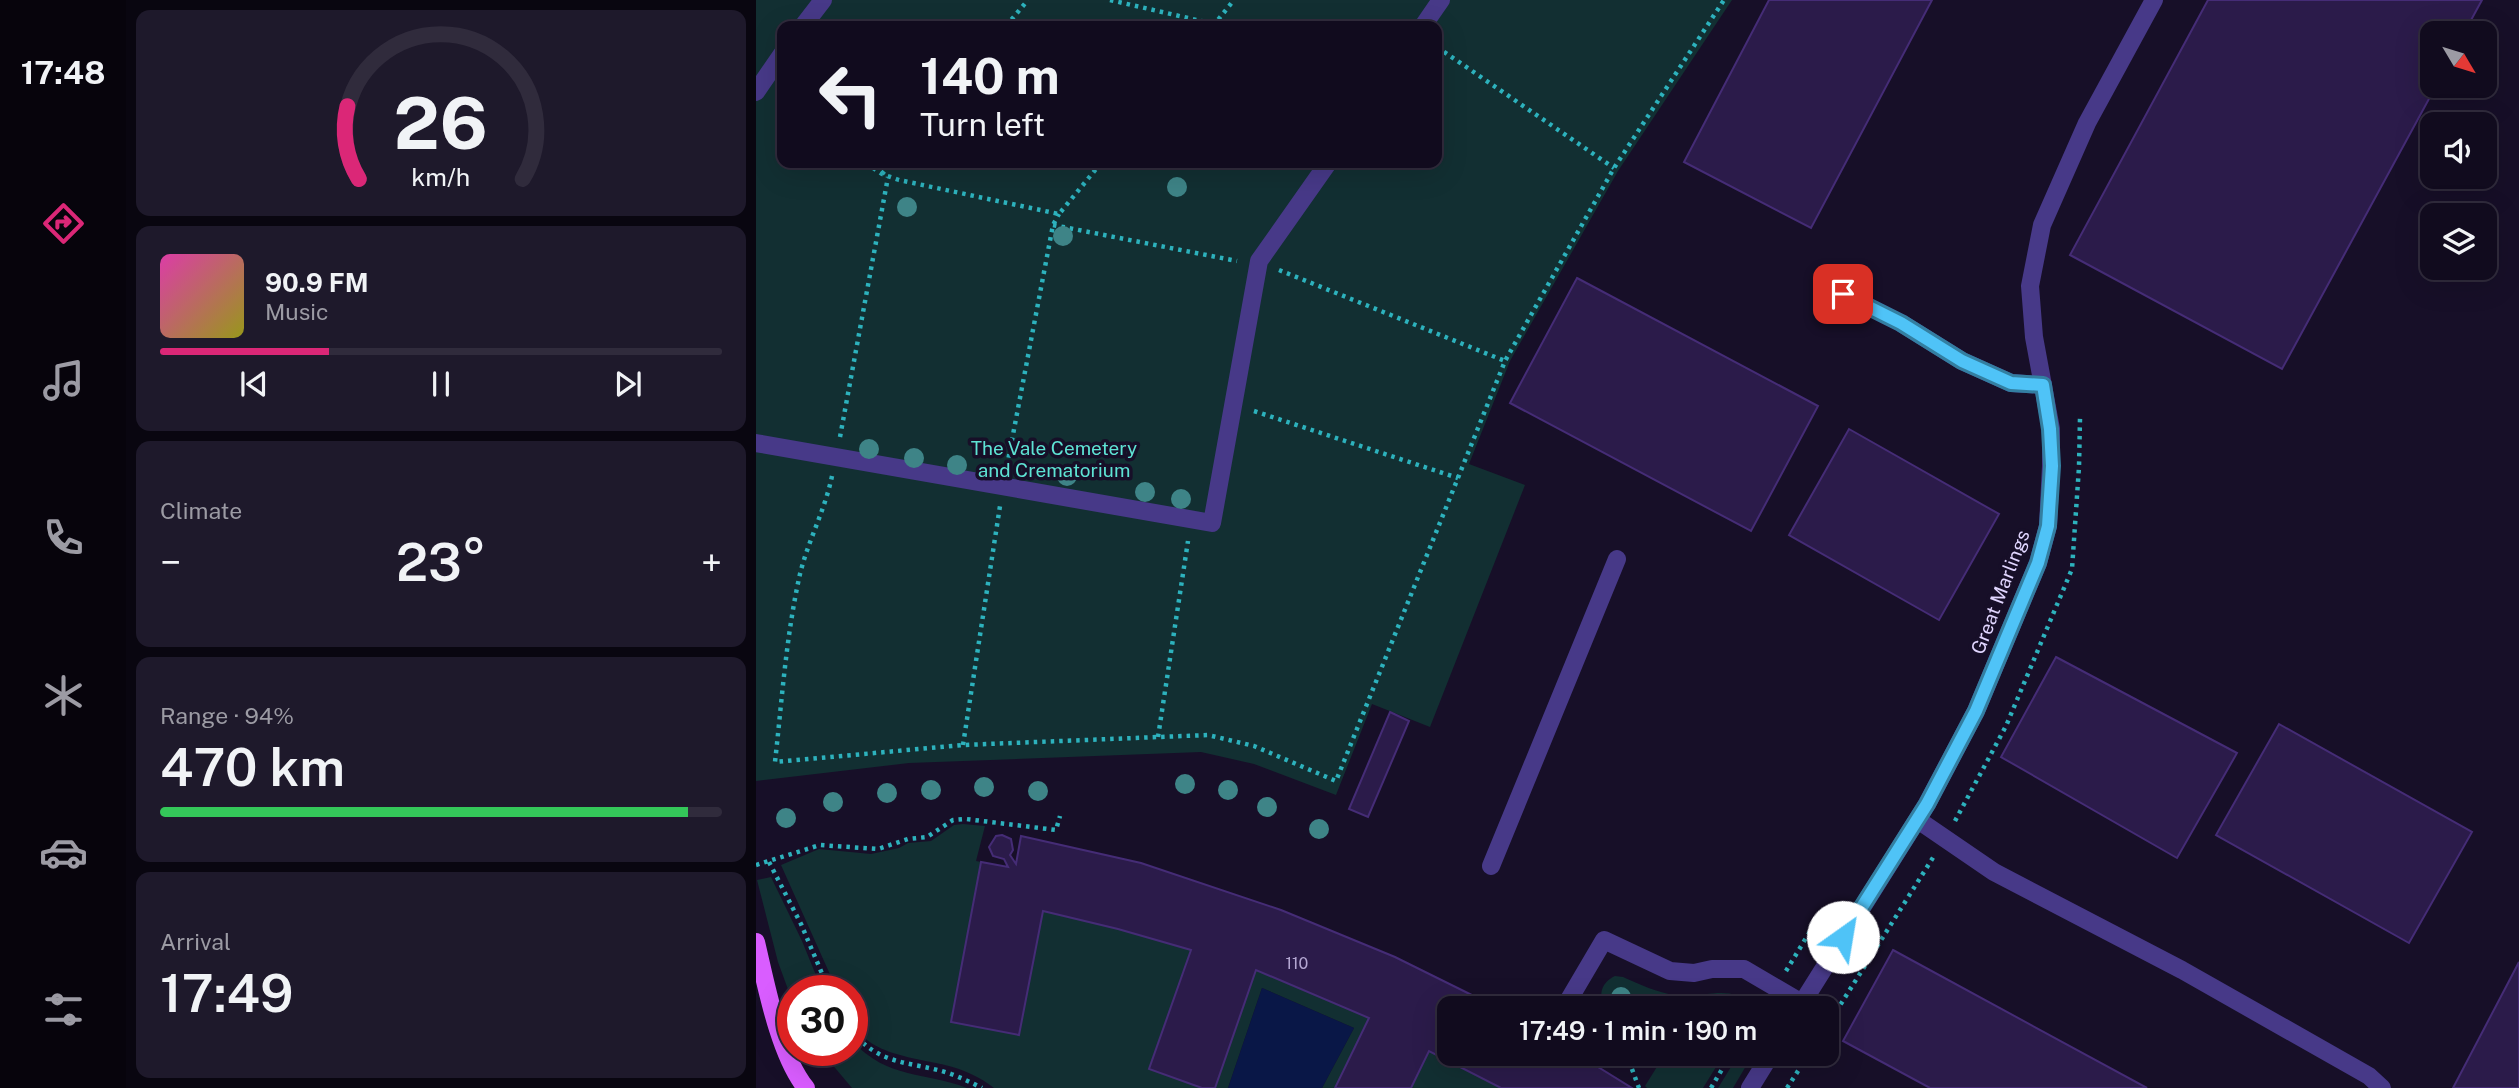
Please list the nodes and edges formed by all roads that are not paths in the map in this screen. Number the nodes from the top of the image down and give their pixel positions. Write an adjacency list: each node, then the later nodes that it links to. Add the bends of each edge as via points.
1 (823, 0): 4 (street)
2 (1441, 0): 5 (street)
3 (2154, 0): 10 (street, Great Marlings, via 2087,123 2042,225 2030,286)
4 (807, 21)
5 (1426, 21)
6 (777, 61): 7 (street)
7 (756, 92)
8 (1325, 168): 11 (street, via 1259,264 1212,523)
9 (1843, 294): 10 (street, via 1962,361 2011,383)
10 (2043, 385): 13 (street, Great Marlings, via 2052,466 2048,526 2038,563 1976,711)
11 (756, 443)
12 (1617, 559): 14 (street)
13 (1918, 820): 18 (street, Great Marlings); 22 (street, via 1994,872 2182,970 2369,1076)
14 (1491, 866)
15 (756, 942): 20 (main road, via 789,1057)
16 (1571, 996): 17 (street, via 1604,940 1670,971 1744,969)
17 (1787, 996)
18 (1806, 996)
19 (1764, 1066): 21 (street)
20 (806, 1088)
21 (1750, 1088)
22 (2382, 1088)

